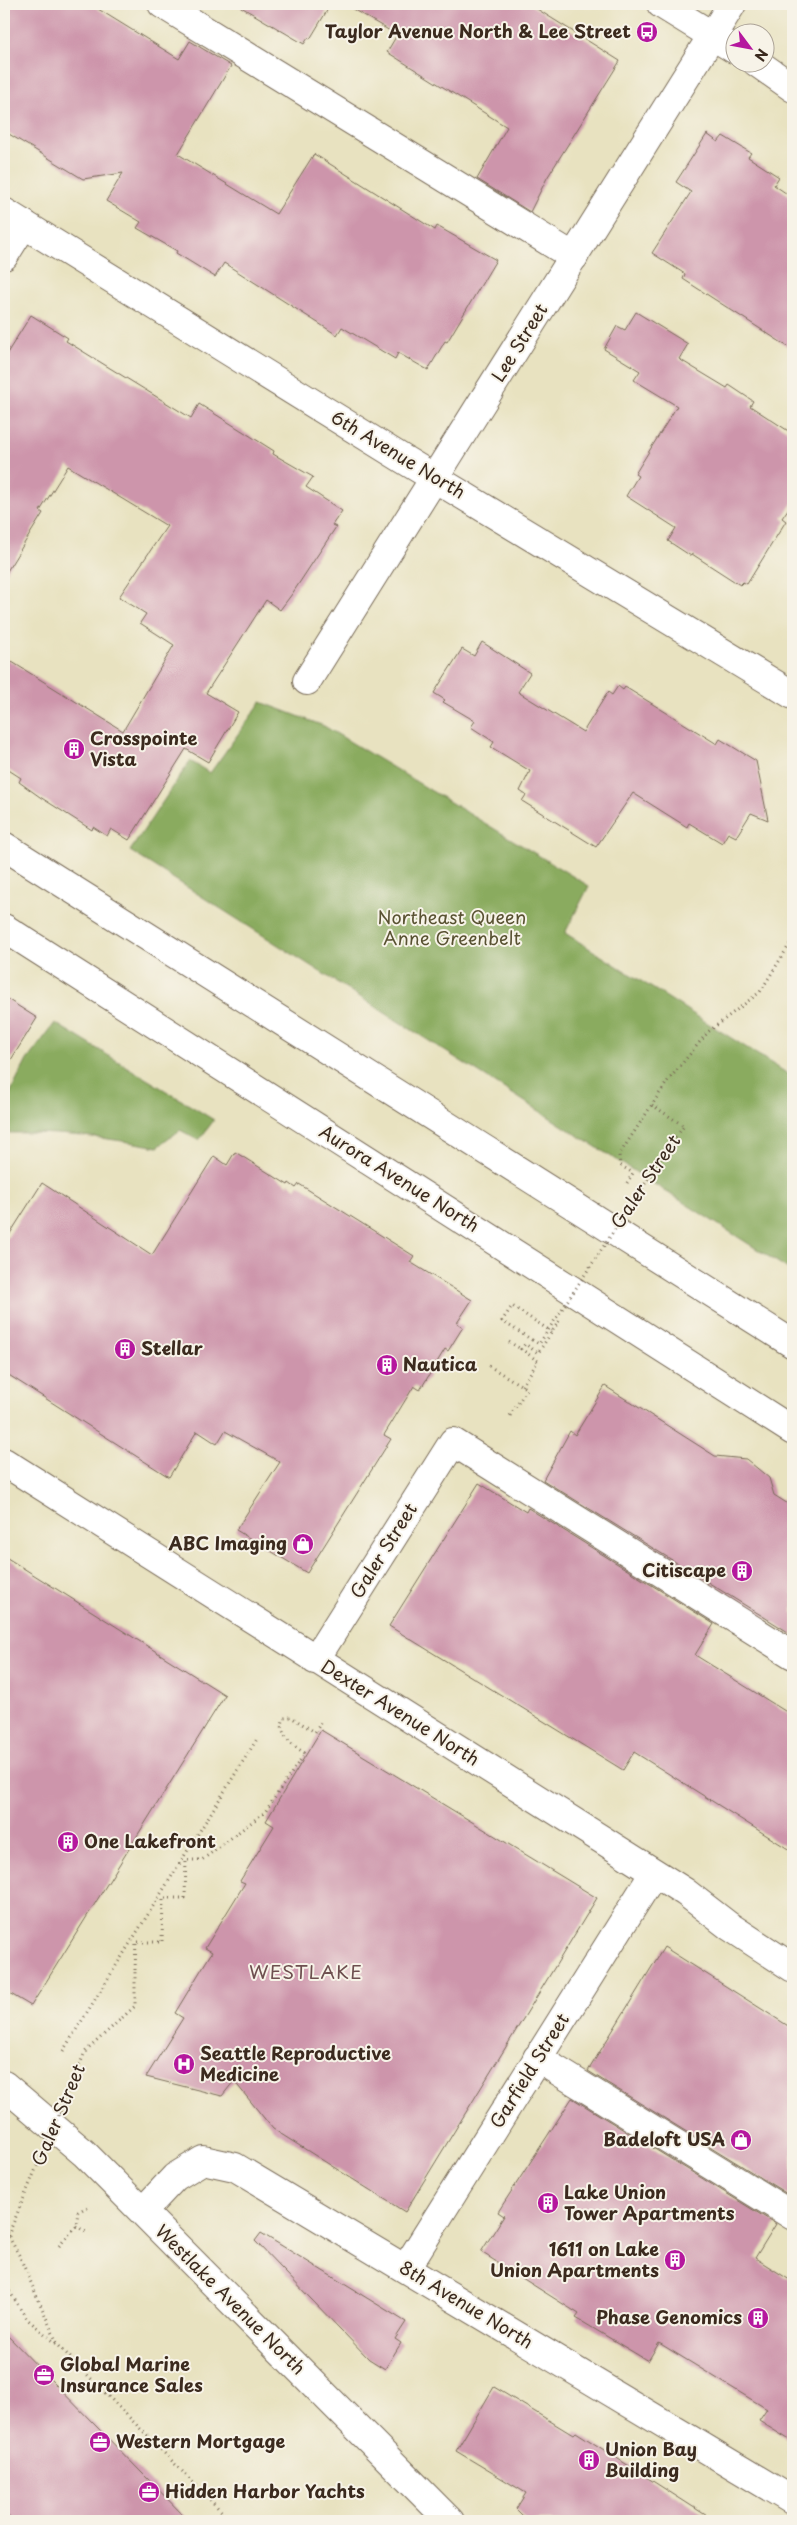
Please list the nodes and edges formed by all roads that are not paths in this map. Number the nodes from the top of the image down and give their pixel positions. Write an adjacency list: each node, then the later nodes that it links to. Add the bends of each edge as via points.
1 (162, 4): 10 (main road)
2 (661, 4): 5 (main road)
3 (732, 4): 4 (main road, Lee Street)
4 (728, 22)
5 (724, 42): 10 (main road, Lee Street)
6 (770, 72): 7 (main road)
7 (793, 88)
8 (14, 218): 9 (main road); 11 (main road, 6th Avenue North)
9 (4, 256)
10 (574, 257): 11 (main road, Lee Street)
11 (435, 478): 12 (main road, Lee Street); 13 (main road, 6th Avenue North)
12 (307, 681)
13 (793, 695)
14 (4, 846): 16 (main road)
15 (4, 928): 17 (main road, Aurora Avenue North)
16 (793, 1344)
17 (793, 1430)
18 (4, 1462): 20 (main road, Dexter Avenue North)
19 (793, 1655): 20 (main road, Galer Street, via 453,1442)
20 (315, 1660): 21 (main road, Dexter Avenue North)
21 (654, 1873): 22 (main road, Dexter Avenue North); 23 (main road, Garfield Street)
22 (793, 1968)
23 (537, 2058): 26 (main road); 27 (main road, Garfield Street)
24 (4, 2085): 25 (main road, Westlake Avenue North, via 84,2153)
25 (143, 2211): 27 (main road, 8th Avenue North, via 175,2177 204,2160 235,2167); 29 (main road, Westlake Avenue North)
26 (793, 2216)
27 (406, 2268): 28 (main road, 8th Avenue North)
28 (793, 2501)
29 (450, 2521)

